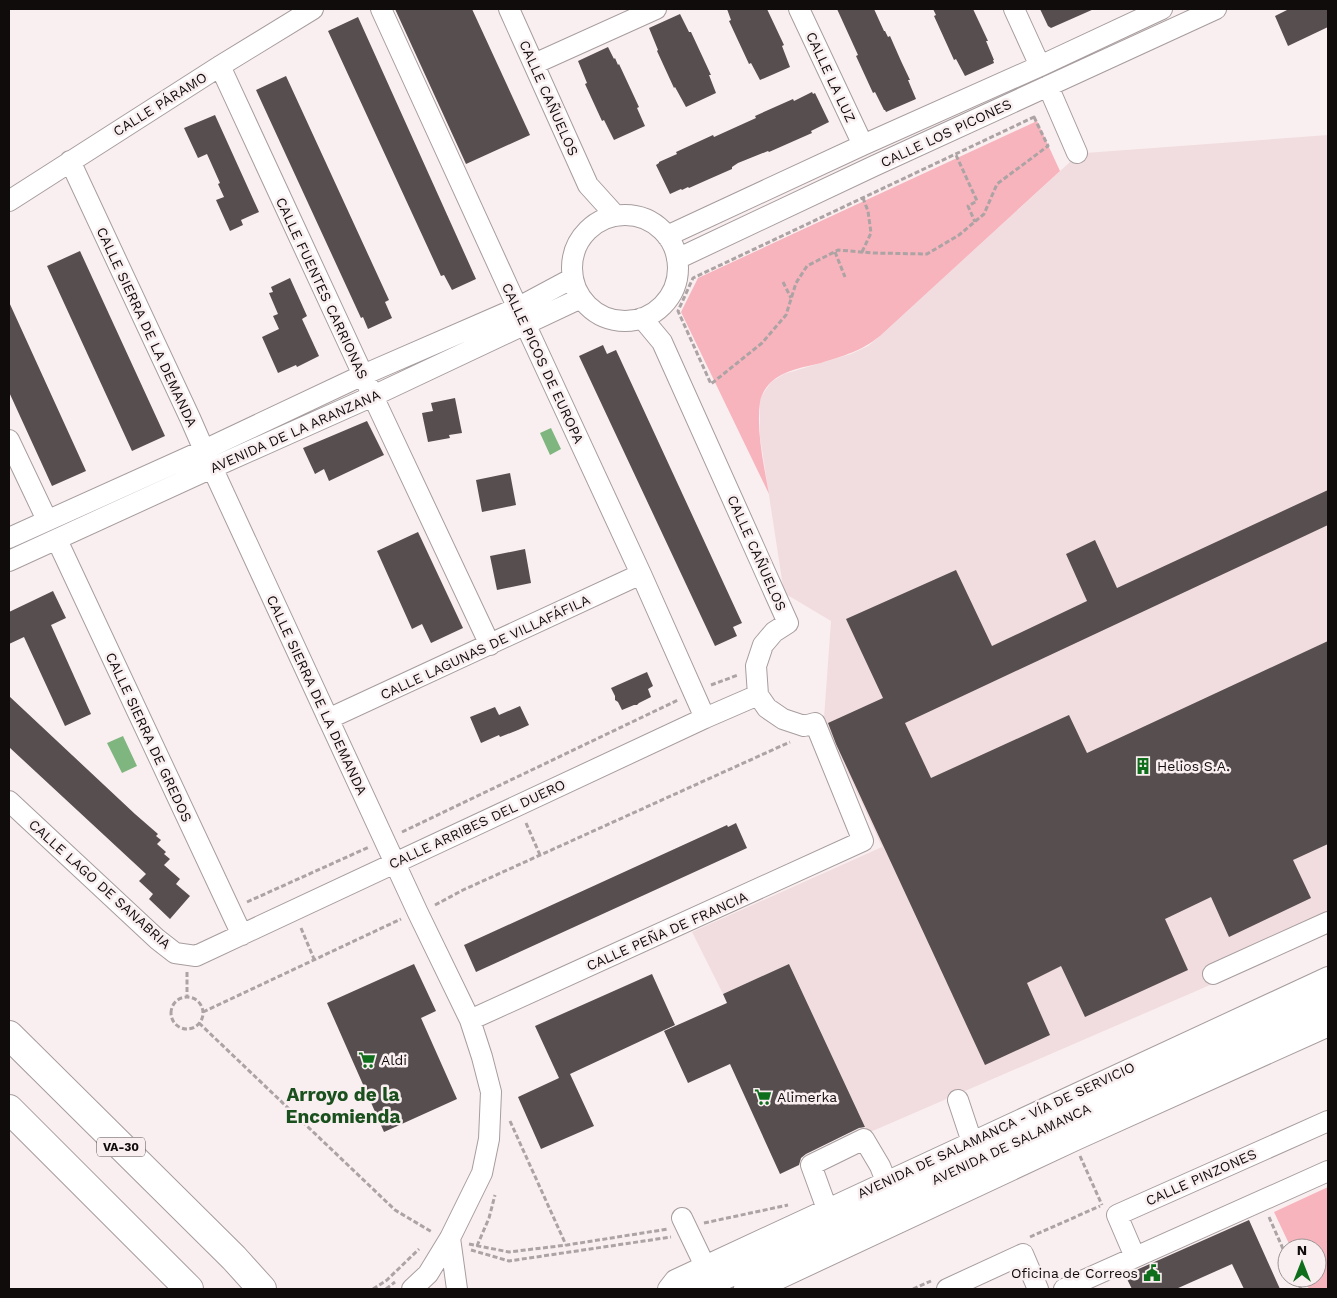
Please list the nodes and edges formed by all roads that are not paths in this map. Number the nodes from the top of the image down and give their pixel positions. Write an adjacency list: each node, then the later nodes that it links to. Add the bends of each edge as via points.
1 (313, 9): 10 (street, CALLE PÁRAMO)
2 (381, 9): 25 (street, CALLE PICOS DE EUROPA)
3 (509, 9): 9 (street, CALLE CAÑUELOS)
4 (656, 9): 9 (street)
5 (799, 9): 13 (street, CALLE LA LUZ)
6 (1014, 9): 11 (street)
7 (1162, 9): 11 (street, CALLE LOS PICONES)
8 (1216, 9): 12 (street, CALLE LOS PICONES)
9 (534, 64): 16 (street, CALLE CAÑUELOS)
10 (220, 66): 15 (street, CALLE PÁRAMO); 28 (street, CALLE FUENTES CARRIONAS)
11 (1040, 66): 13 (street, CALLE LOS PICONES)
12 (1048, 86): 14 (street); 21 (street, CALLE LOS PICONES)
13 (863, 145): 20 (street, CALLE LOS PICONES)
14 (1077, 153)
15 (70, 161): 17 (street, CALLE PÁRAMO); 31 (street, CALLE SIERRA DE LA DEMANDA)
16 (590, 188): 18 (street, CALLE CAÑUELOS); 19 (street, CALLE CAÑUELOS)
17 (9, 201)
18 (616, 216): 19 (street); 20 (street, via 645,219)
19 (594, 225): 22 (street, via 580,240 574,254)
20 (668, 236): 21 (street)
21 (677, 258): 24 (street, via 678,276 674,289)
22 (573, 278): 23 (street); 25 (street, AVENIDA DE LA ARANZANA)
23 (581, 298): 25 (street, AVENIDA DE LA ARANZANA); 26 (street, via 607,318 620,321)
24 (660, 308): 26 (street); 27 (street, CALLE CAÑUELOS)
25 (521, 316): 28 (street, AVENIDA DE LA ARANZANA); 29 (street, AVENIDA DE LA ARANZANA); 37 (street, CALLE PICOS DE EUROPA)
26 (642, 318): 27 (street, CALLE CAÑUELOS)
27 (662, 342): 39 (street, CALLE CAÑUELOS, via 788,623 763,645 756,666)
28 (362, 375): 29 (street, CALLE FUENTES CARRIONAS); 31 (street, AVENIDA DE LA ARANZANA)
29 (373, 396): 32 (street, AVENIDA DE LA ARANZANA); 38 (street, CALLE FUENTES CARRIONAS)
30 (9, 440): 33 (street)
31 (204, 450): 32 (street, CALLE SIERRA DE LA DEMANDA); 33 (street, AVENIDA DE LA ARANZANA)
32 (212, 468): 35 (street, AVENIDA DE LA ARANZANA); 41 (street, CALLE SIERRA DE LA DEMANDA)
33 (47, 520): 34 (street, AVENIDA DE LA ARANZANA)
34 (9, 538)
35 (57, 540): 36 (street, AVENIDA DE LA ARANZANA); 45 (street, CALLE SIERRA DE GREDOS)
36 (9, 561)
37 (641, 574): 38 (street, CALLE LAGUNAS DE VILLAFÁFILA); 40 (street, CALLE PICOS DE EUROPA)
38 (490, 645): 41 (street, CALLE LAGUNAS DE VILLAFÁFILA)
39 (758, 695): 40 (street, CALLE ARRIBES DEL DUERO); 50 (street, CALLE PEÑA DE FRANCIA, via 767,708 783,719 804,726 815,723 863,842)
40 (705, 718): 43 (street, CALLE ARRIBES DEL DUERO)
41 (328, 719): 43 (street, CALLE SIERRA DE LA DEMANDA)
42 (9, 801): 46 (street, CALLE LAGO DE SANABRIA, via 157,939 175,953)
43 (396, 862): 45 (street, CALLE ARRIBES DEL DUERO); 50 (street, CALLE SIERRA DE LA DEMANDA)
44 (1328, 922): 47 (street)
45 (242, 935): 46 (street, CALLE ARRIBES DEL DUERO)
46 (196, 956)
47 (1213, 974)
48 (1328, 977): 56 (street, AVENIDA DE SALAMANCA - VÍA DE SERVICIO)
49 (1328, 998): 63 (highway, AVENIDA DE SALAMANCA)
50 (470, 1020): 61 (street, CALLE SIERRA DE LA DEMANDA, via 490,1092 489,1139 482,1173)
51 (1328, 1022): 71 (highway, AVENIDA DE SALAMANCA)
52 (9, 1035): 67 (highway, VA-30)
53 (958, 1100): 56 (street)
54 (9, 1109): 66 (highway)
55 (1328, 1121): 62 (street, CALLE PINZONES, via 1117,1214)
56 (972, 1142): 58 (street, AVENIDA DE SALAMANCA - VÍA DE SERVICIO)
57 (1328, 1171): 62 (street)
58 (886, 1181): 59 (street, AVENIDA DE SALAMANCA - VÍA DE SERVICIO); 59 (street, via 864,1139 811,1165)
59 (824, 1201): 63 (street, AVENIDA DE SALAMANCA - VÍA DE SERVICIO)
60 (684, 1222): 63 (street)
61 (443, 1235): 64 (street, CALLE SIERRA DE LA DEMANDA); 69 (street)
62 (1135, 1257): 65 (street)
63 (700, 1277): 70 (street, AVENIDA DE SALAMANCA - VÍA DE SERVICIO, via 675,1280)
64 (428, 1282): 68 (street, CALLE SIERRA DE LA DEMANDA)
65 (1091, 1284): 74 (street)
66 (189, 1289)
67 (262, 1289)
68 (412, 1289)
69 (457, 1289)
70 (668, 1289)
71 (748, 1289)
72 (948, 1289): 73 (street, via 1023,1254)
73 (1038, 1289)
74 (1064, 1289)

